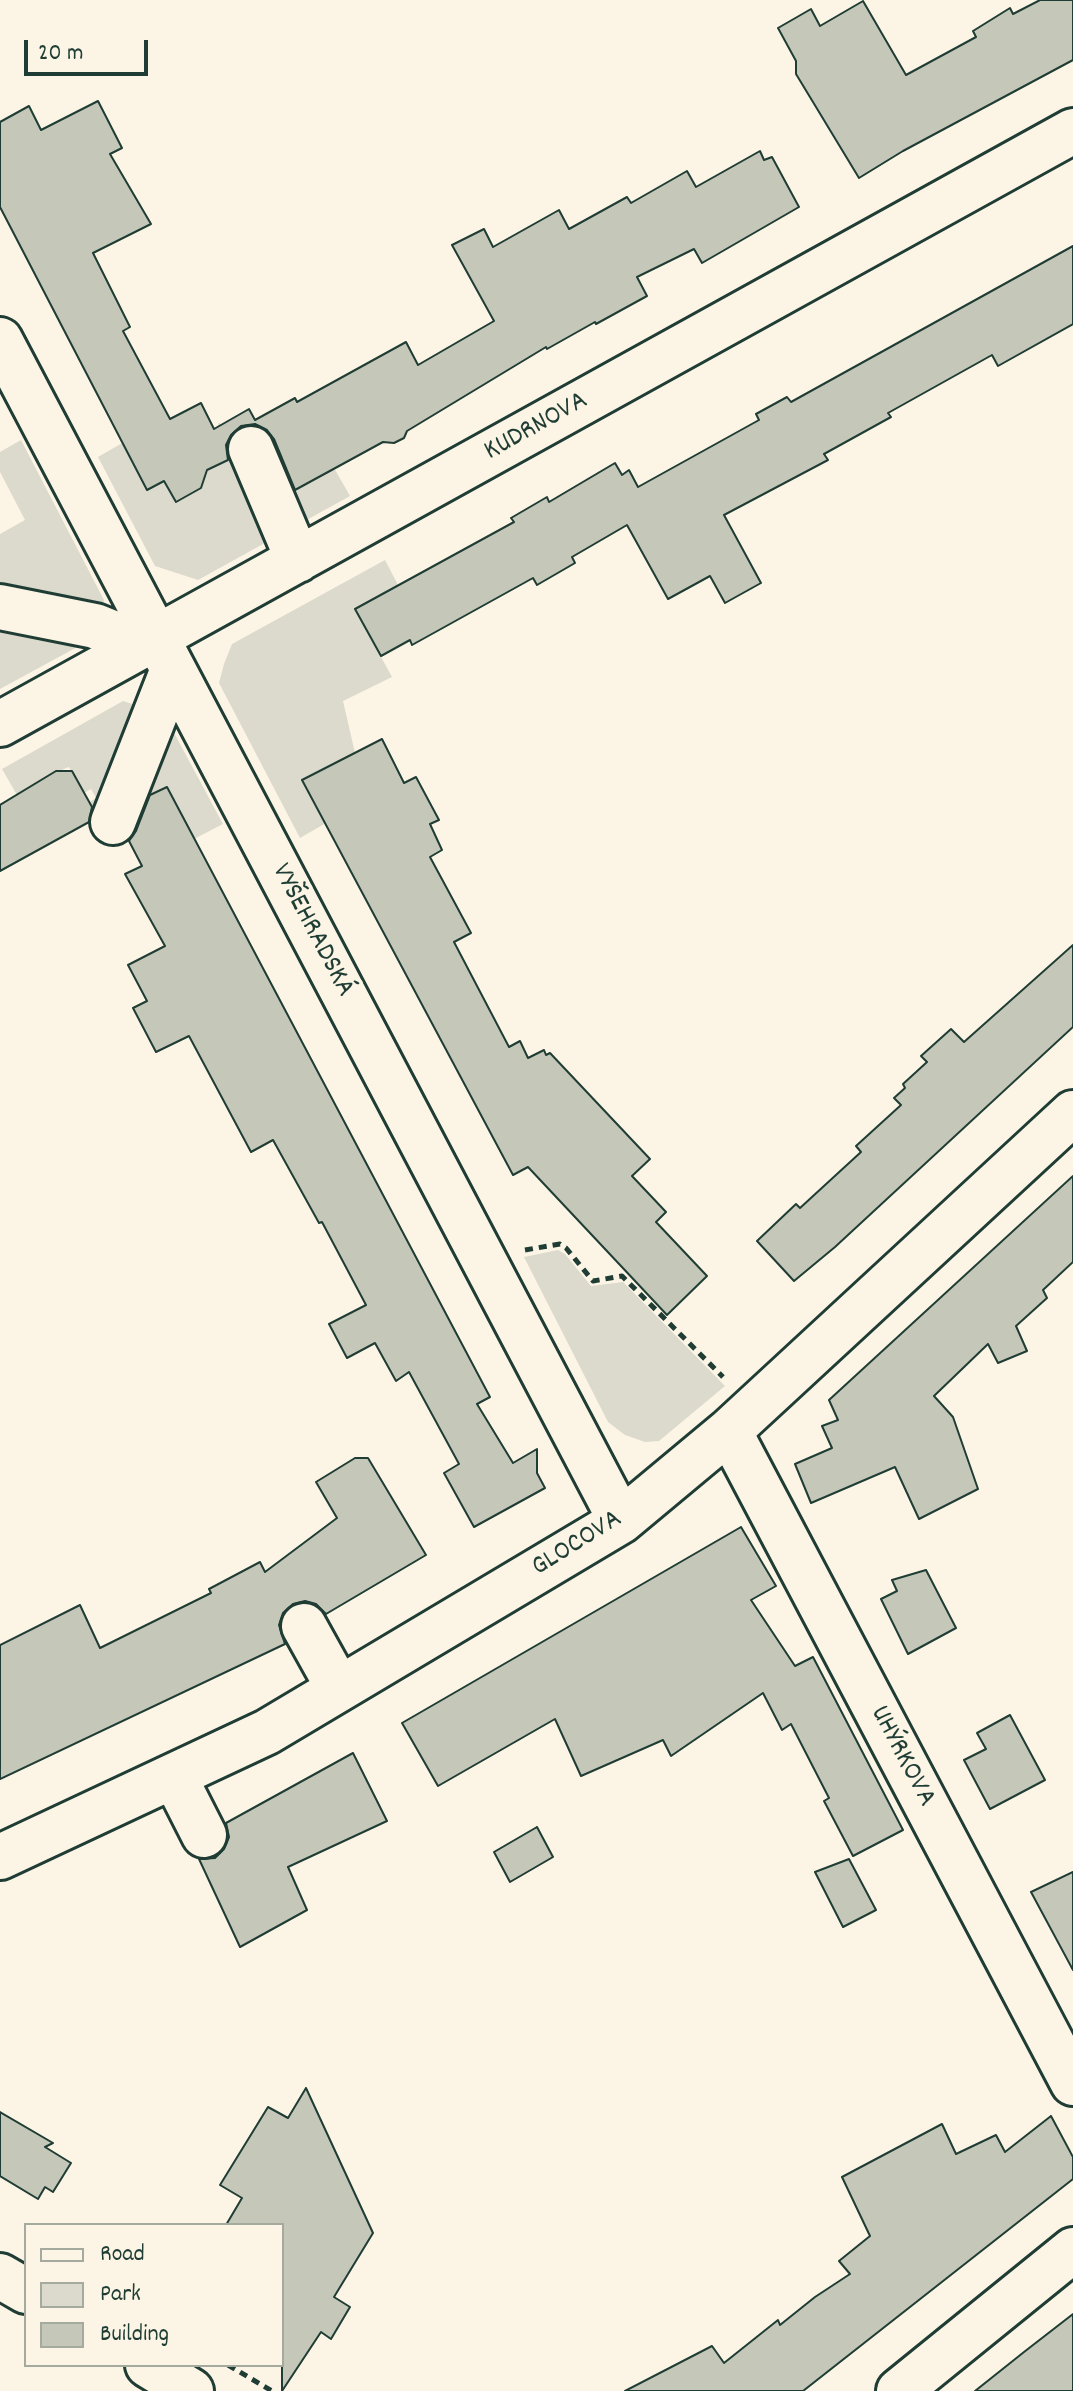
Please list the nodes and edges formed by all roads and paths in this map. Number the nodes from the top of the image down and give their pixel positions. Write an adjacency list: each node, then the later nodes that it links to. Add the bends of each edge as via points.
1 (1073, 131): 4 (street, KUDRNOVA)
2 (0, 340): 6 (street, VYŠEHRADSKÁ)
3 (251, 449): 4 (street)
4 (298, 560): 6 (street, KUDRNOVA)
5 (0, 607): 6 (street, via 95,626)
6 (157, 651): 7 (street, KUDRNOVA); 8 (street); 13 (street, VYŠEHRADSKÁ)
7 (0, 724)
8 (113, 822)
9 (1073, 1113): 12 (street, GLOCOVA)
10 (516, 1252): 11 (path, via 560,1244 593,1281 622,1276)
11 (732, 1387)
12 (729, 1431): 13 (street, GLOCOVA); 19 (street, UHÝRKOVA)
13 (621, 1521): 15 (street, GLOCOVA)
14 (304, 1626): 15 (street)
15 (339, 1689): 16 (street, GLOCOVA, via 267,1732)
16 (174, 1776): 17 (street); 18 (street, GLOCOVA)
17 (204, 1835)
18 (0, 1857)
19 (1073, 2083)
20 (1073, 2250): 27 (street)
21 (0, 2276): 22 (street)
22 (24, 2290)
23 (151, 2367): 25 (street)
24 (231, 2367): 26 (path)
25 (191, 2391)
26 (272, 2391)
27 (899, 2391)

